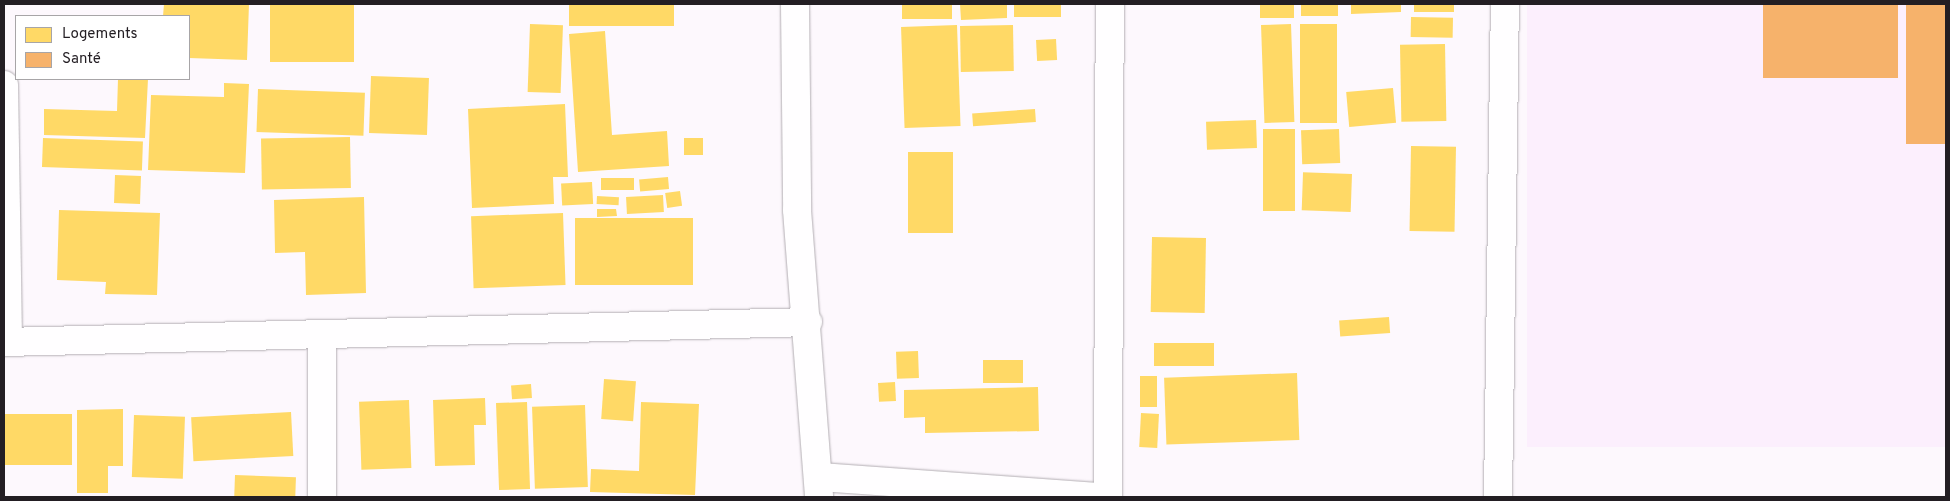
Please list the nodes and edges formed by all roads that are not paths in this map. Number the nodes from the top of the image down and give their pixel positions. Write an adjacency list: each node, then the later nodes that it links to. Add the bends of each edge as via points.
1 (795, 4): 5 (street, via 797,210)
2 (1110, 4): 11 (street)
3 (1505, 4): 12 (street)
4 (4, 85): 7 (street)
5 (808, 322): 6 (street); 8 (street)
6 (322, 334): 7 (street); 9 (street)
7 (6, 342)
8 (819, 487): 10 (street)
9 (322, 497)
10 (1097, 497)
11 (1108, 497)
12 (1498, 497)

